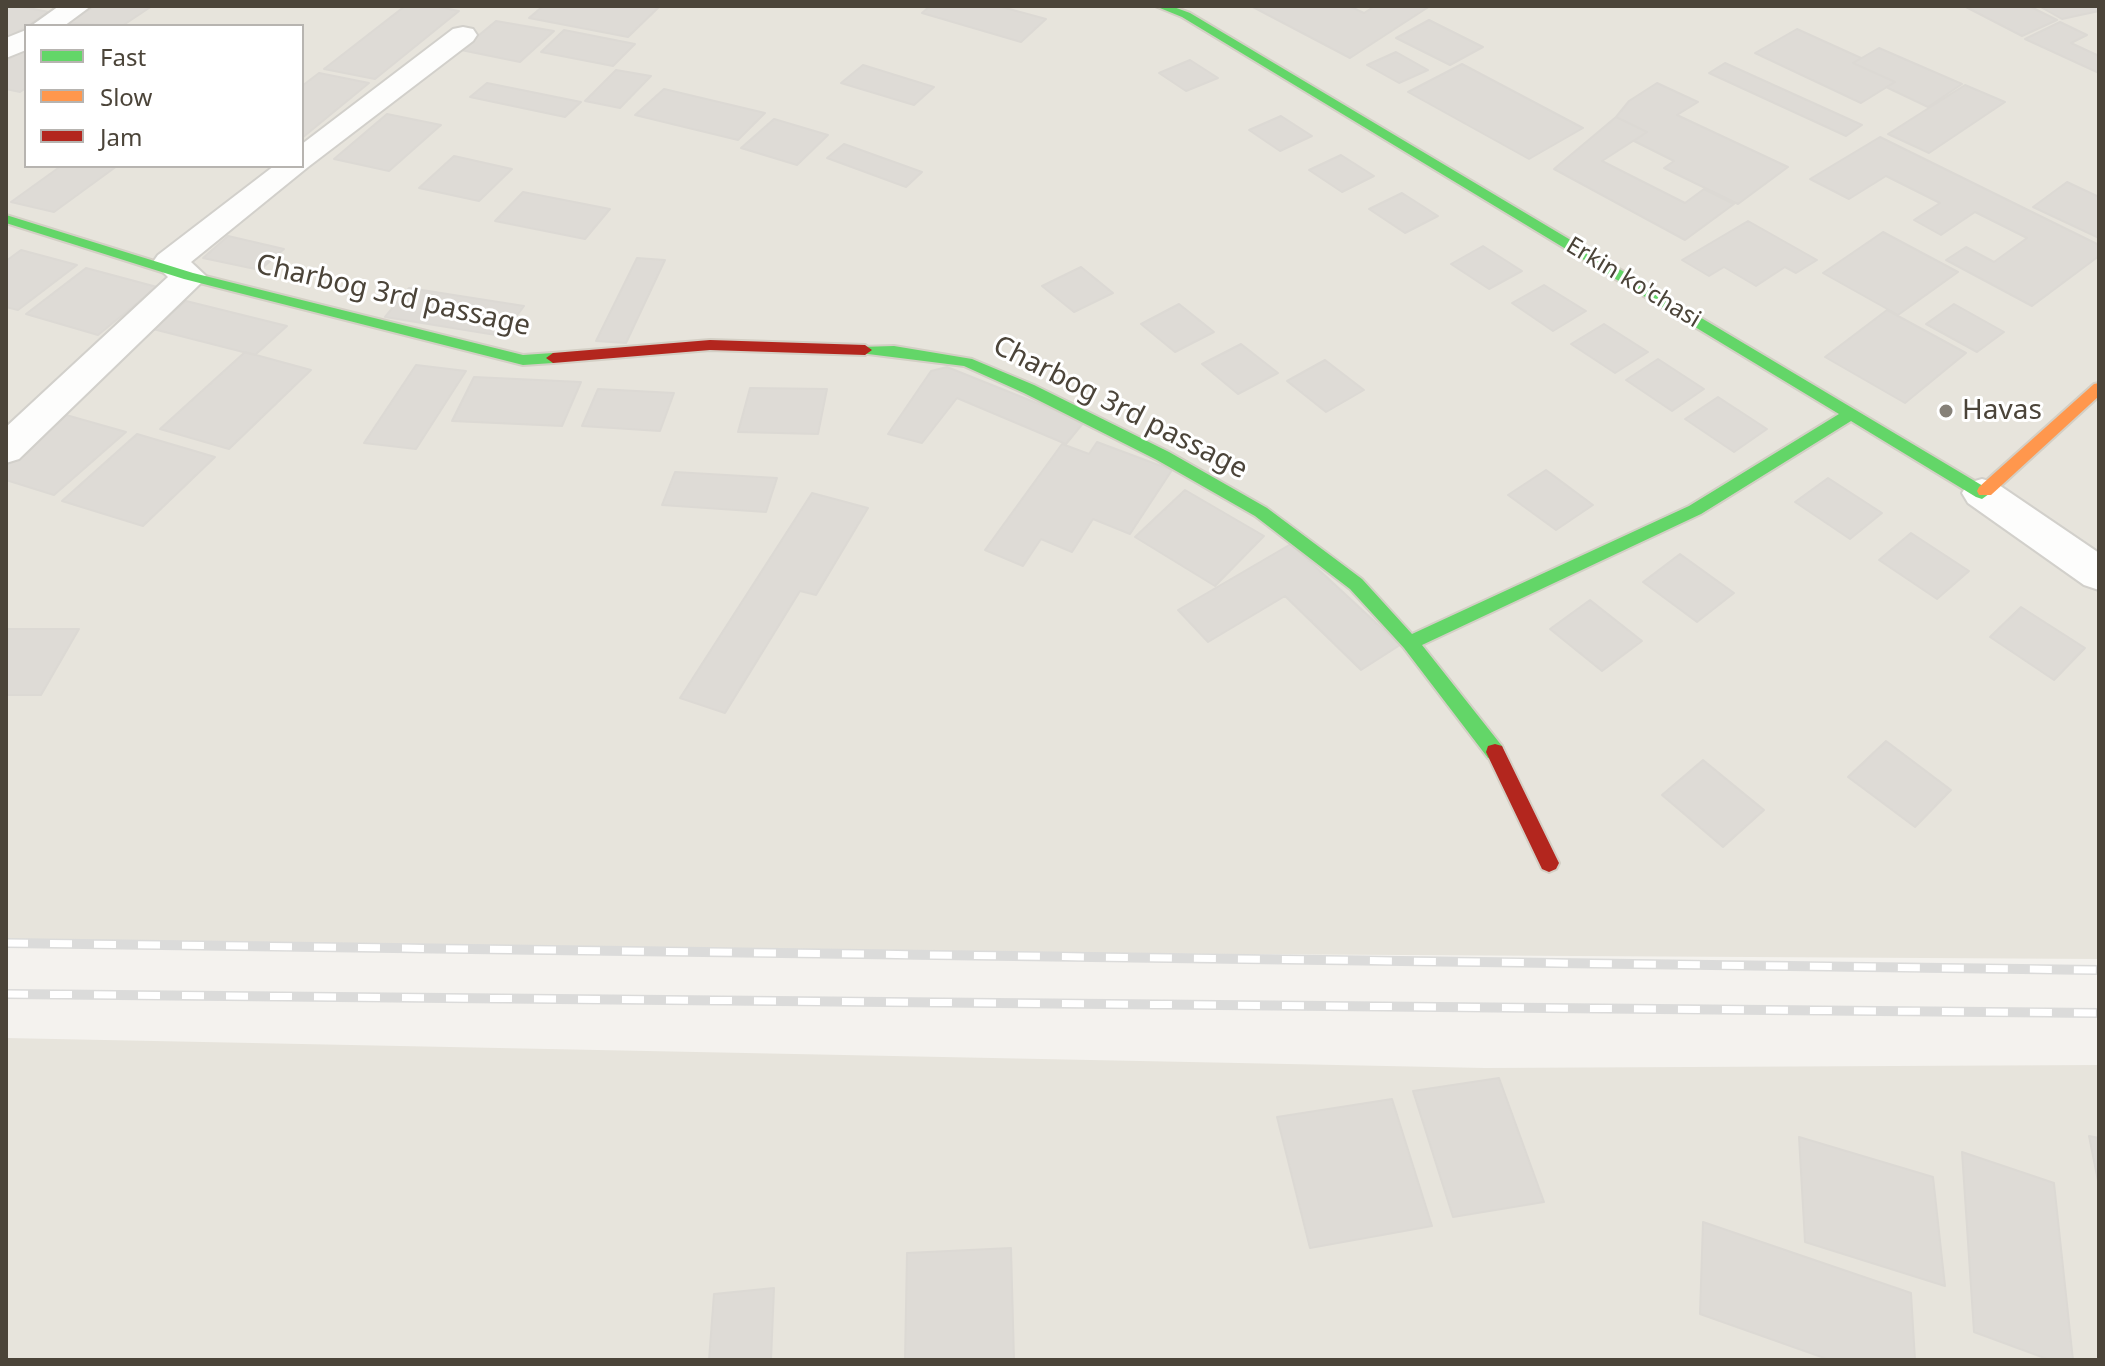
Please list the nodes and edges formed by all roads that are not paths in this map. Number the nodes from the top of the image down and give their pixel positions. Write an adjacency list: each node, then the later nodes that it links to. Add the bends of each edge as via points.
1 (78, 6): 4 (street)
2 (1160, 6): 3 (street, Erkin ko'chasi)
3 (1192, 11): 13 (street, Erkin ko'chasi)
4 (48, 24)
5 (463, 35): 8 (street)
6 (24, 39): 7 (street)
7 (6, 50)
8 (304, 157)
9 (290, 168): 11 (street, via 170,262)
10 (6, 219): 11 (street, Chаrbog 3rd passage)
11 (189, 276): 14 (street); 17 (street, Chаrbog 3rd passage, via 523,360 710,345 894,351 967,362 1163,456 1261,512 1356,584)
12 (2099, 388): 15 (street)
13 (1851, 414): 15 (street, Erkin ko'chasi); 17 (street, via 1695,510)
14 (6, 449)
15 (1982, 493): 16 (street, Erkin ko'chasi)
16 (2099, 574)
17 (1410, 643): 18 (street, Chаrbog 3rd passage, via 1494,750)
18 (1549, 863)

